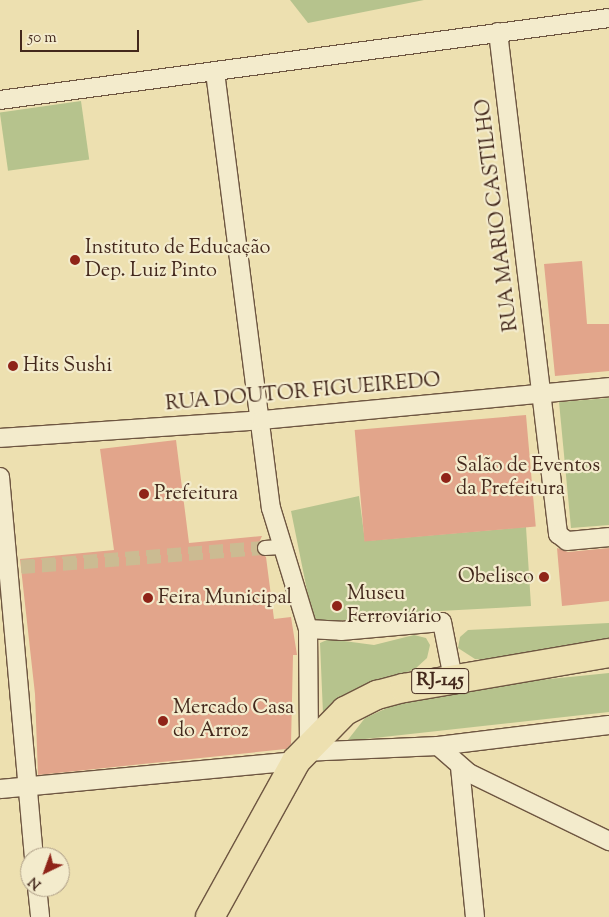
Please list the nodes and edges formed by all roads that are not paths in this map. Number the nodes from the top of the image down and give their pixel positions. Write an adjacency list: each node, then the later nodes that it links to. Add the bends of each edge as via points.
1 (609, 18): 2 (street)
2 (498, 32): 3 (street); 6 (street, RUA MARIO CASTILHO)
3 (214, 72): 4 (street); 7 (street)
4 (0, 100)
5 (609, 387): 6 (street, RUA DOUTOR FIGUEIREDO)
6 (542, 393): 7 (street, RUA DOUTOR FIGUEIREDO); 10 (street, RUA MARIO CASTILHO, via 558,534 567,541)
7 (262, 420): 8 (street, RUA DOUTOR FIGUEIREDO); 12 (street, via 272,547)
8 (0, 438)
9 (0, 477): 11 (street, via 15,567)
10 (609, 538)
11 (7, 622): 19 (street)
12 (308, 629): 14 (street, via 341,631 442,622); 17 (street)
13 (609, 653): 14 (main road, RJ-145)
14 (453, 678): 17 (main road, RJ-145, via 377,695 345,711)
15 (609, 725): 16 (street)
16 (438, 746): 17 (street); 18 (street)
17 (302, 752): 19 (street); 25 (main road, RJ-145)
18 (460, 767): 21 (street); 26 (street)
19 (28, 786): 20 (street); 22 (street)
20 (0, 789)
21 (609, 841)
22 (33, 847)
23 (38, 897): 24 (street)
24 (40, 917)
25 (210, 917)
26 (475, 917)

